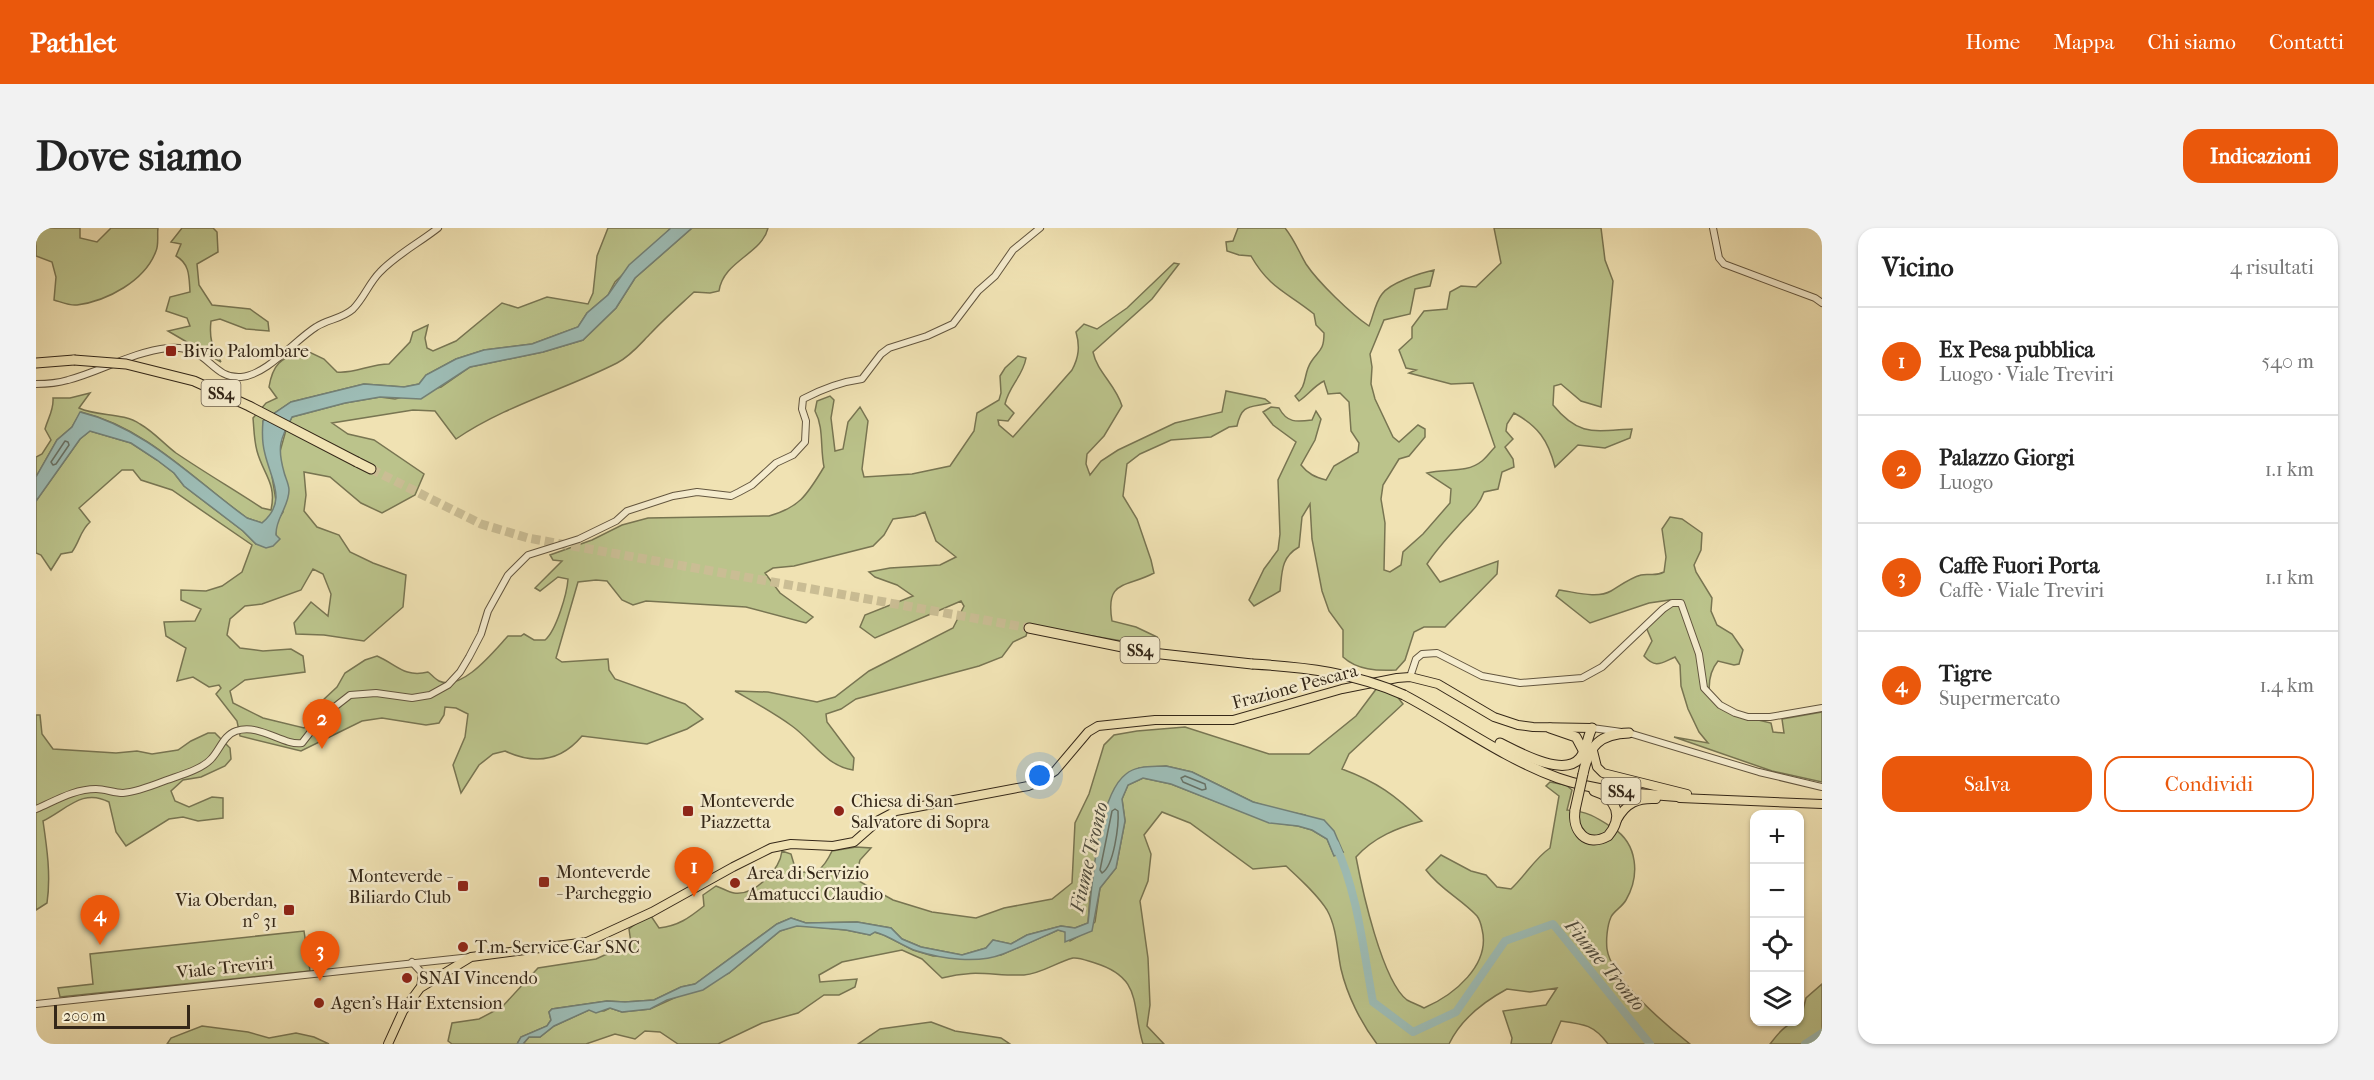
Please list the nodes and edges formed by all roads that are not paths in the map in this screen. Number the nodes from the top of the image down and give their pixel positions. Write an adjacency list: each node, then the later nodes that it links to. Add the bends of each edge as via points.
1 (438, 228): 6 (street, via 378,273 352,310 317,326 257,373 231,377 221,373 199,352 169,348 141,353 68,380)
2 (1040, 228): 21 (street, via 1013,250 953,324 889,348 862,379 843,381 803,399 806,442 752,485 731,496 697,492 673,496 627,511 579,539 528,555 508,575 469,657 448,685 430,695 412,698 376,693 350,695 323,716 302,743 244,729 234,731 212,759 168,780 123,793 95,789 73,793)
3 (1713, 228): 4 (street, via 1719,258 1724,264)
4 (1822, 303)
5 (36, 363): 7 (highway, SS4, bridge, via 74,360 126,364 194,381)
6 (36, 384)
7 (371, 469)
8 (1029, 628): 11 (highway, SS4, bridge, via 1168,655 1337,672 1404,694)
9 (1410, 677): 10 (street, via 1416,659 1422,654 1437,654 1482,676 1520,683 1582,678 1602,667 1663,609 1681,603 1699,654 1704,688 1720,705 1748,717); 12 (main road, Frazione Pescara, via 1438,684 1510,723); 23 (main road, Frazione Pescara, via 1342,689 1233,720 1155,720 1098,726 1049,776 1028,786 896,811 845,845)
10 (1822, 708)
11 (1450, 720): 15 (highway, via 1553,765 1575,764); 16 (highway, SS4, via 1521,762)
12 (1550, 728): 13 (main road, Frazione Pescara); 15 (highway, via 1576,736)
13 (1592, 728): 14 (street); 15 (highway)
14 (1629, 733): 15 (highway, via 1605,736); 17 (street)
15 (1589, 751): 19 (main road, via 1603,773); 22 (highway, bridge, via 1575,810 1575,827 1583,837 1602,839)
16 (1559, 778): 18 (highway, SS4, via 1609,790); 22 (highway, via 1612,800)
17 (1822, 787)
18 (1685, 797): 19 (main road, SS4); 22 (main road, via 1635,801)
19 (1706, 798): 20 (main road, SS4)
20 (1822, 804)
21 (36, 809)
22 (1616, 822)
23 (775, 847): 24 (main road, Viale Treviri, via 587,942)
24 (471, 957): 25 (street, Viale Treviri); 26 (main road)
25 (412, 962): 26 (street, via 422,974); 27 (street, Viale Treviri)
26 (420, 988): 28 (main road, via 403,1011)
27 (36, 1004)
28 (388, 1044)

